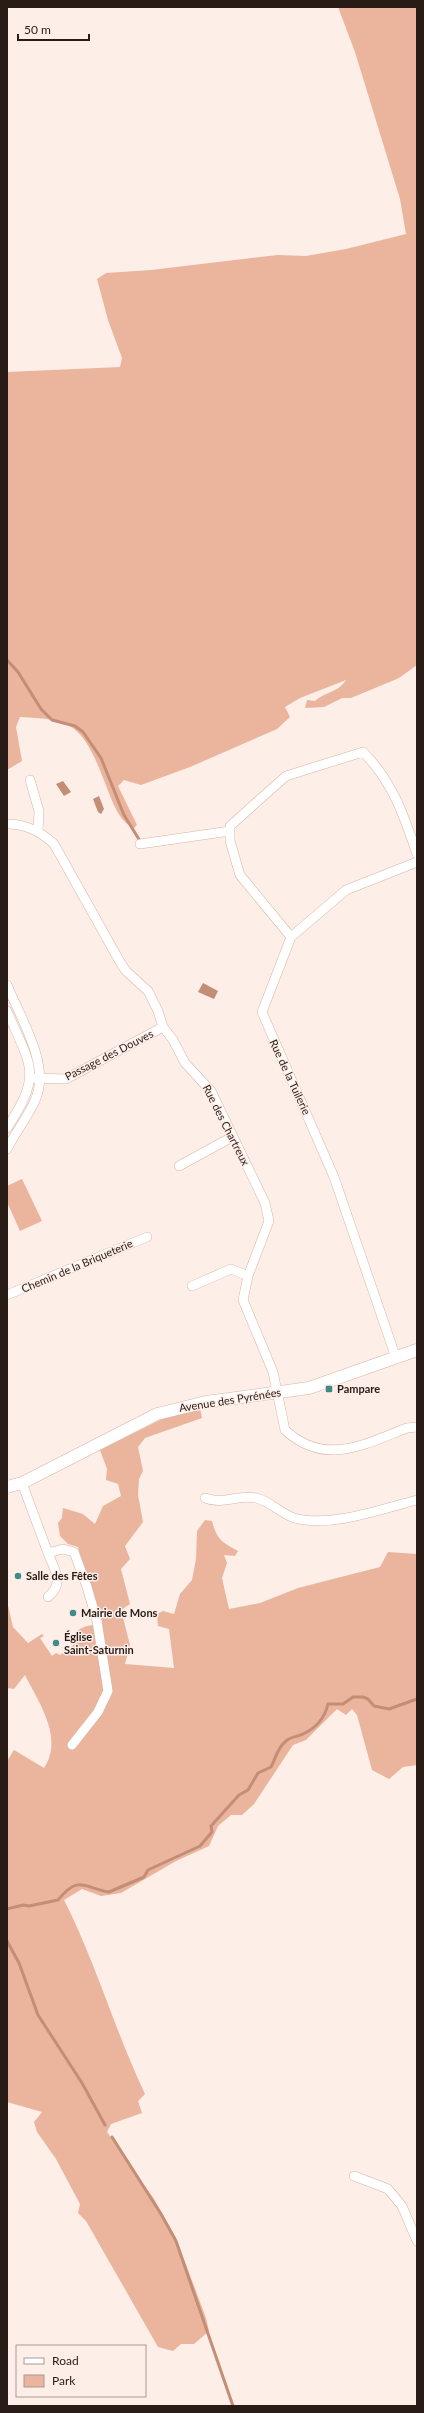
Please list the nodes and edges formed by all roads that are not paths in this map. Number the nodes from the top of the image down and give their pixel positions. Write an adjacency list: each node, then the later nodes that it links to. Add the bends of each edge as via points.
1 (30, 780): 3 (street, via 40,811)
2 (7, 824): 3 (street, Rue des Chartreux, via 27,826)
3 (38, 831): 11 (street, Rue des Chartreux, via 54,844 126,970 148,991)
4 (230, 831): 5 (street); 6 (street, via 230,826 286,776 363,752 398,799); 8 (street, via 230,841 240,875)
5 (140, 844)
6 (417, 854)
7 (417, 862): 8 (street, Rue de la Tuilerie, via 346,890)
8 (291, 937): 24 (street, Rue de la Tuilerie, via 263,1006 263,1018 334,1177)
9 (7, 985): 13 (street, via 37,1056)
10 (7, 1011): 12 (street, via 29,1064)
11 (163, 1027): 13 (street, Passage des Douves, via 72,1076 61,1080); 16 (street, Rue des Chartreux, via 185,1063 211,1091)
12 (31, 1078): 13 (street, Passage des Douves); 14 (street, via 25,1099)
13 (41, 1079): 15 (street, via 33,1105)
14 (7, 1128)
15 (10, 1136): 17 (street)
16 (232, 1137): 18 (street); 20 (street, Rue des Chartreux, via 269,1213 268,1228)
17 (7, 1149)
18 (179, 1166)
19 (147, 1237): 22 (street, Chemin de la Briqueterie)
20 (248, 1276): 21 (street, via 231,1269); 25 (street, Rue des Chartreux, via 243,1300 268,1356)
21 (192, 1286)
22 (7, 1295)
23 (417, 1350): 24 (street, Avenue des Pyrénées)
24 (396, 1358): 25 (street, Avenue des Pyrénées, via 327,1383)
25 (278, 1394): 26 (street, Rue des Chartreux, via 285,1430 307,1444 326,1450 345,1450 407,1428); 27 (street, Avenue des Pyrénées, via 200,1403 157,1414)
26 (417, 1427)
27 (22, 1483): 28 (street, Avenue des Pyrénées); 31 (street)
28 (7, 1487)
29 (205, 1498): 30 (street, via 217,1501 257,1498 294,1518 320,1521)
30 (417, 1500)
31 (48, 1553): 32 (street, via 59,1582 57,1590); 33 (street, via 63,1548 74,1552 97,1621 108,1683 104,1702)
32 (48, 1597)
33 (72, 1745)
34 (354, 2176): 35 (street, via 388,2189 402,2206)
35 (417, 2241)

